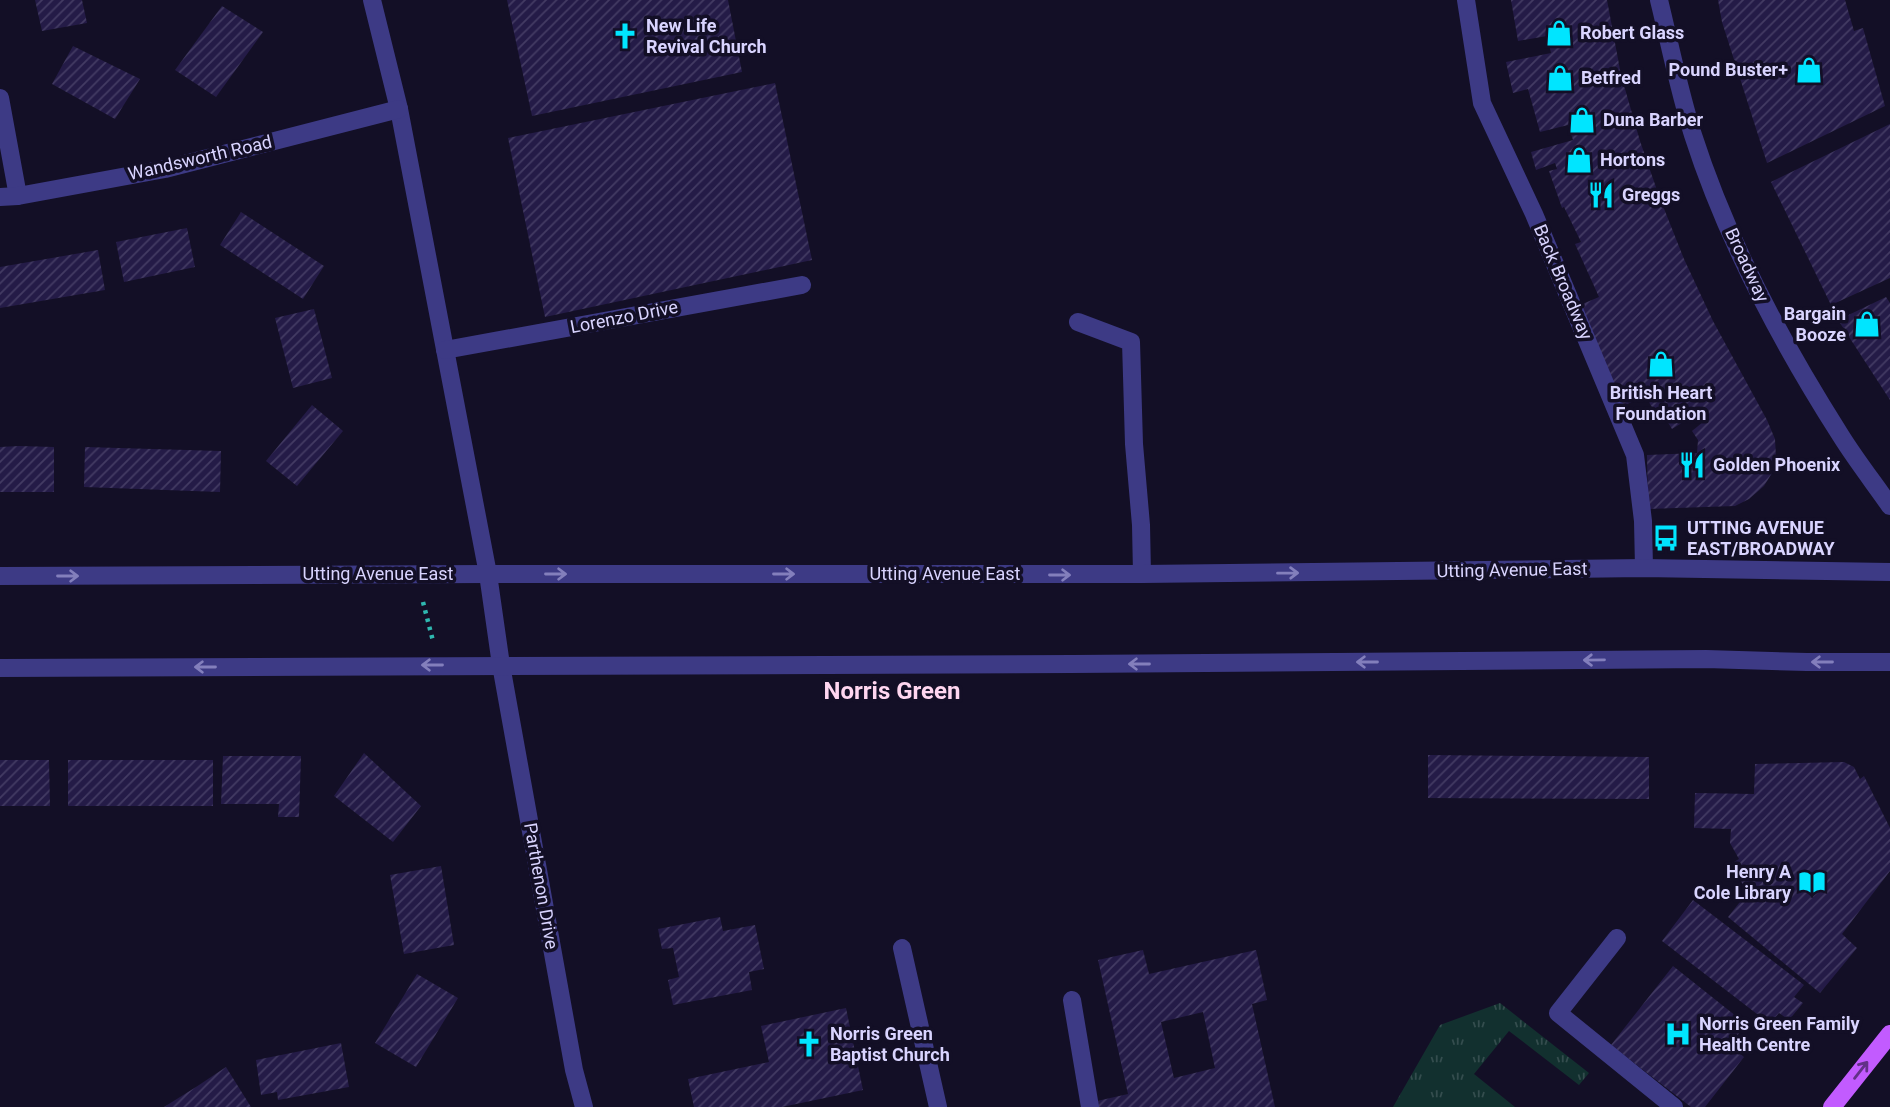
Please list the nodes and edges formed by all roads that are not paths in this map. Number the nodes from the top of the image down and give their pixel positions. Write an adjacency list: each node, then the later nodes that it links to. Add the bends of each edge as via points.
1 (372, 0): 5 (street)
2 (1466, 0): 11 (street, Back Broadway, via 1482,103 1636,455)
3 (1660, 0): 10 (street, Broadway, via 1693,135 1744,264 1842,438)
4 (0, 98): 6 (street)
5 (399, 109): 6 (street, Wandsworth Road, via 165,169); 9 (street)
6 (9, 197)
7 (802, 285): 9 (street, Lorenzo Drive)
8 (1078, 322): 14 (street, via 1131,342)
9 (445, 351): 13 (street)
10 (1890, 506)
11 (1644, 568): 12 (street, Utting Avenue East); 14 (street, Utting Avenue East, one-way to 11)
12 (1890, 572)
13 (488, 574): 14 (street, Utting Avenue East, one-way to 14); 15 (street, Utting Avenue East, one-way to 13); 17 (street)
14 (1142, 574)
15 (0, 576)
16 (1890, 662): 17 (street, one-way to 17)
17 (501, 665): 18 (street, one-way to 18); 23 (street, Parthenon Drive)
18 (0, 668)
19 (1617, 938): 26 (street, via 1558,1013)
20 (902, 948): 24 (street)
21 (1072, 1000): 25 (street)
22 (1890, 1034): 27 (main road, one-way to 22)
23 (584, 1107)
24 (938, 1107)
25 (1090, 1107)
26 (1674, 1107)
27 (1832, 1107)

